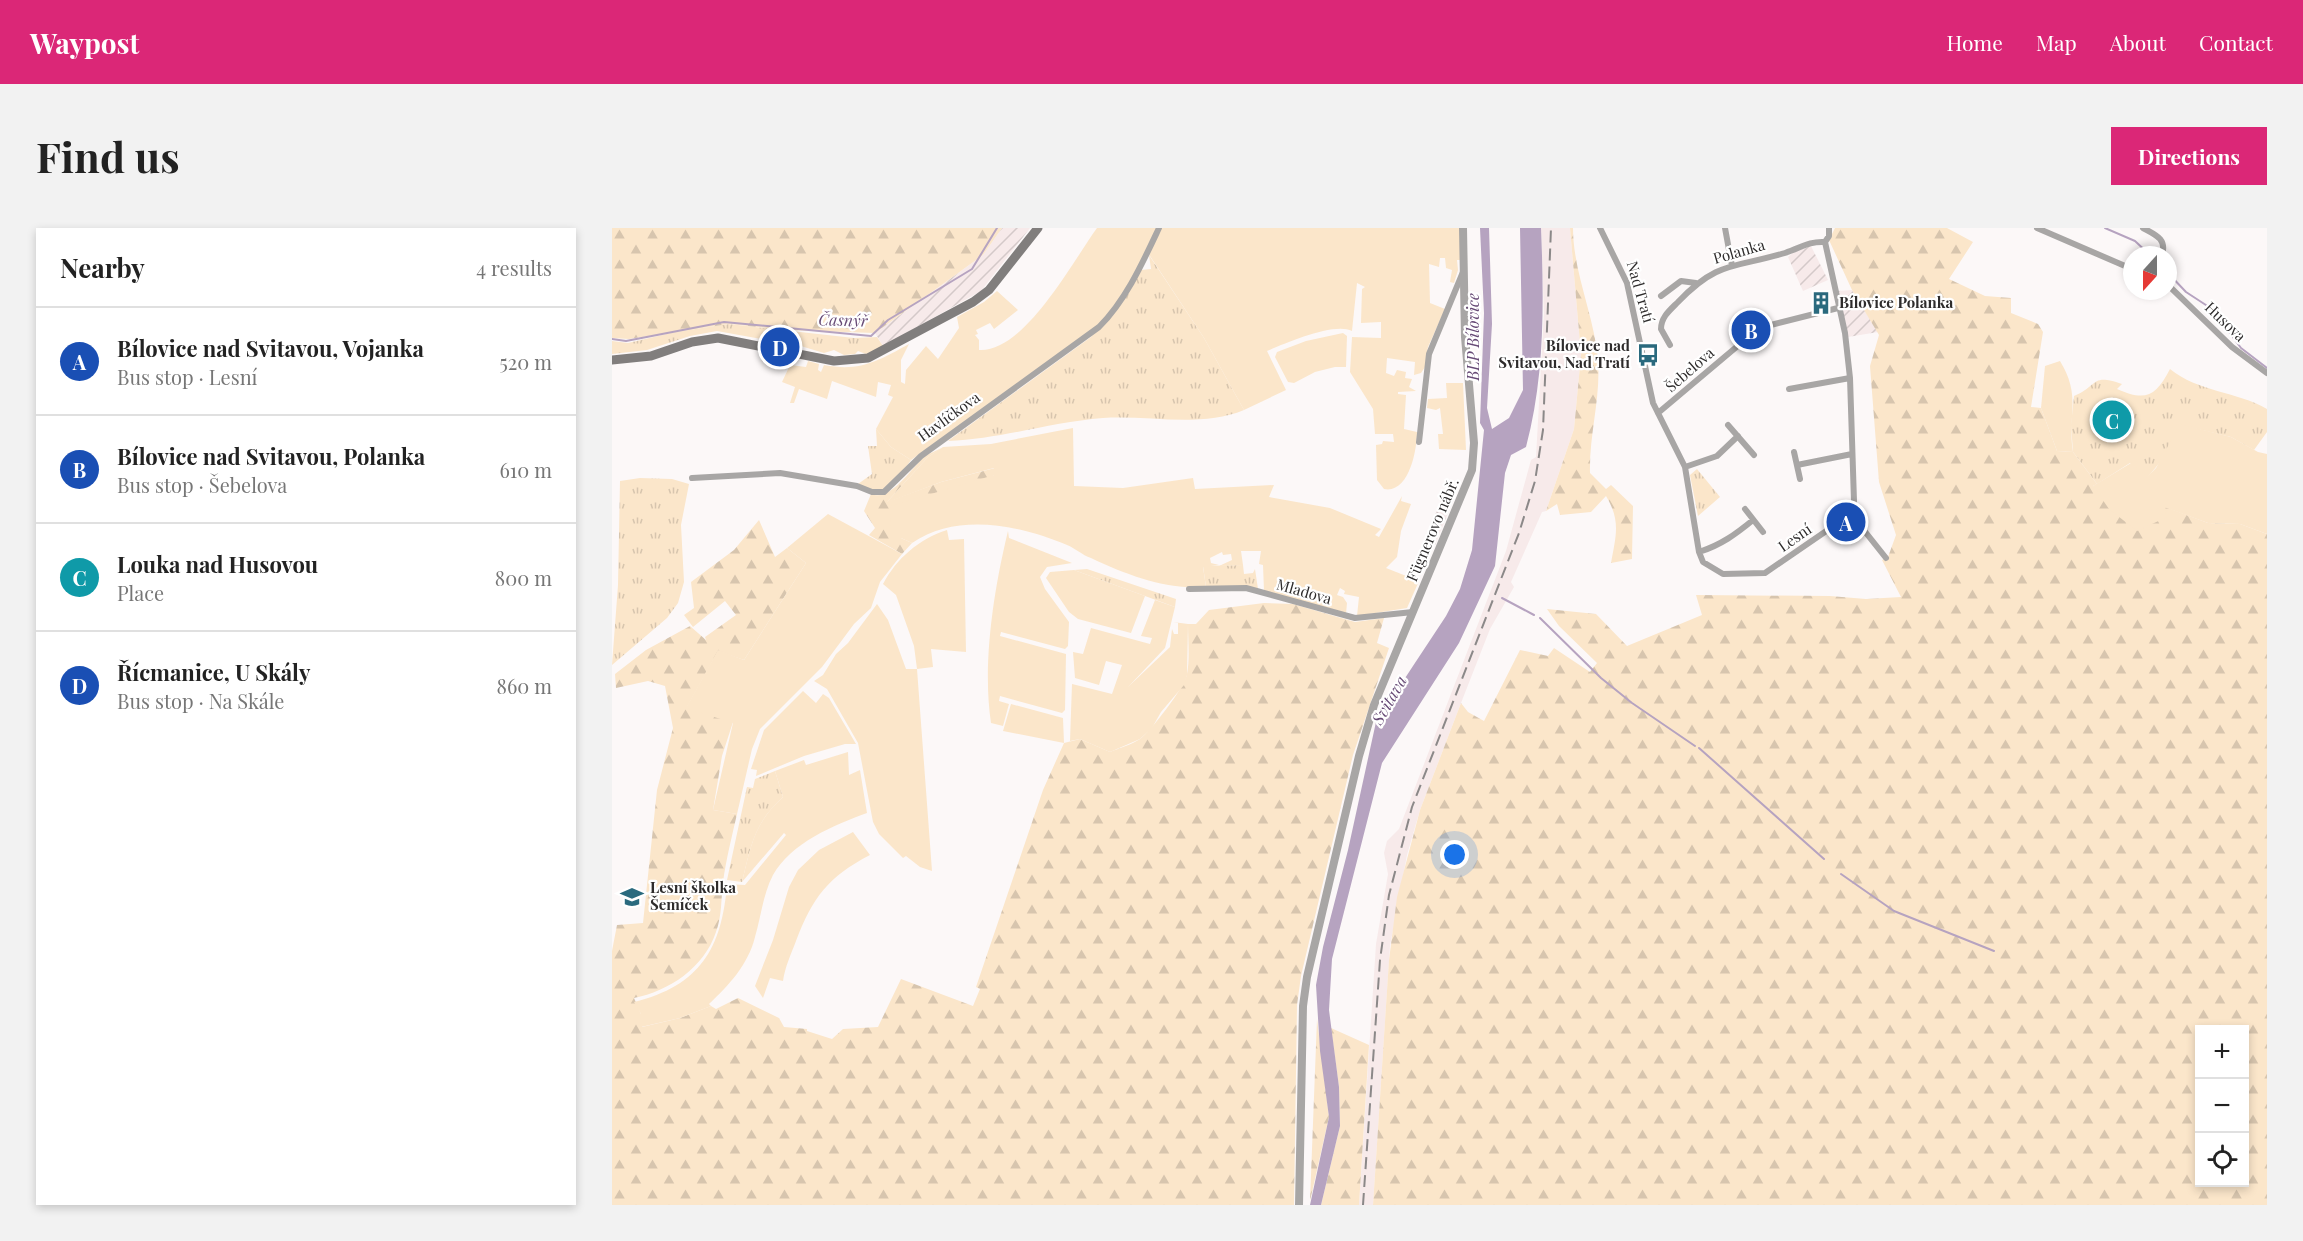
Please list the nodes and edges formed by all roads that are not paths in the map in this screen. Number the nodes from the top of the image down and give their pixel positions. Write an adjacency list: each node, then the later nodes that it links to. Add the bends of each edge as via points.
1 (1038, 228): 19 (main road, via 990,290 877,355 849,362 828,360 723,338 692,342 655,356)
2 (1159, 228): 32 (street, Havlíčkova, via 1137,273 1099,327 921,456 884,492 780,473)
3 (1463, 228): 13 (street, Fügnerovo nábř.)
4 (1600, 228): 23 (street, Nad Tratí, via 1627,283)
5 (1725, 228): 12 (street)
6 (1829, 228): 9 (street)
7 (2037, 228): 11 (street)
8 (2143, 228): 10 (street, via 2162,239)
9 (1825, 242): 12 (street, Polanka, via 1808,242); 17 (street)
10 (2164, 246)
11 (2123, 265)
12 (1732, 266): 14 (street, Polanka)
13 (1463, 271): 26 (street, Fügnerovo nábř., via 1429,354); 41 (street, Fügnerovo nábř., via 1473,470)
14 (1696, 283): 16 (street, Polanka, via 1681,281); 18 (street, Polanka, via 1662,321 1662,332)
15 (2177, 294): 20 (street, Husova, via 2232,347)
16 (1661, 296)
17 (1838, 308): 21 (street); 23 (street, Šebelova, via 1760,328)
18 (1670, 345)
19 (612, 360)
20 (2267, 373)
21 (1850, 378): 22 (street); 28 (street)
22 (1789, 388)
23 (1658, 413): 31 (street, Nad Tratí)
24 (1728, 425): 25 (street)
25 (1738, 436): 29 (street); 31 (street, via 1717,456)
26 (1419, 442)
27 (1794, 452): 30 (street)
28 (1852, 454): 30 (street); 35 (street)
29 (1754, 455)
30 (1797, 465): 33 (street)
31 (1685, 467): 38 (street, Nad Tratí)
32 (692, 478)
33 (1800, 479)
34 (1745, 509): 36 (street)
35 (1851, 514): 38 (street, Lesní, via 1765,573 1723,574 1703,562); 39 (street)
36 (1753, 520): 37 (street); 38 (street, via 1733,537)
37 (1762, 532)
38 (1699, 552)
39 (1886, 558)
40 (1189, 589): 41 (street, Mladova, via 1246,588 1355,618)
41 (1413, 612): 42 (street, Fügnerovo nábř., via 1386,670 1370,719 1307,977)
42 (1299, 1205)

